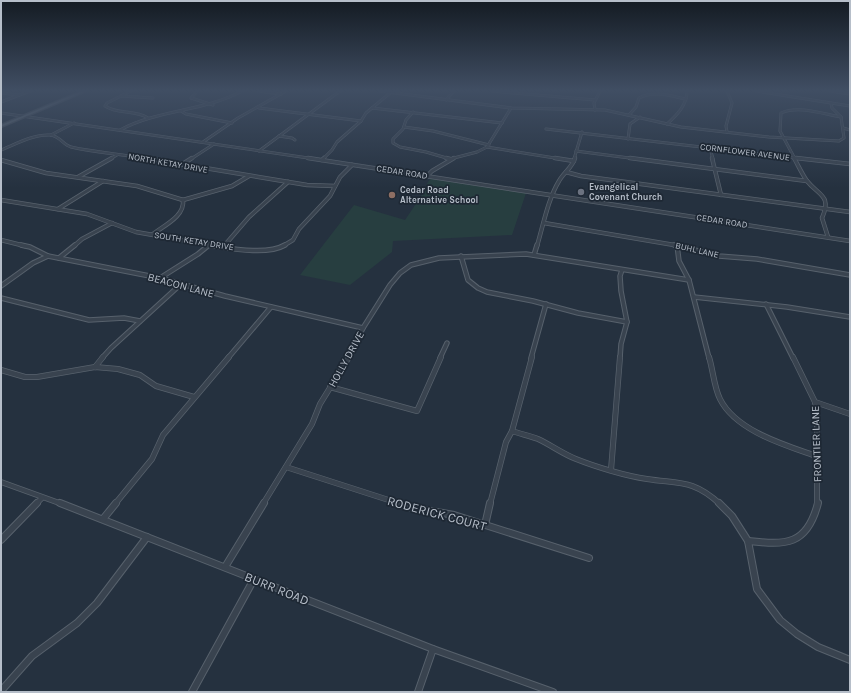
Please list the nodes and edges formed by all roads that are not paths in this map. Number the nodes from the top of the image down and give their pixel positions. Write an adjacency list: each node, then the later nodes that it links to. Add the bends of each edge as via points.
1 (74, 123): 21 (street)
2 (76, 123): 17 (street, CEDAR ROAD)
3 (136, 123): 17 (street)
4 (232, 123): 26 (street)
5 (296, 123): 22 (street)
6 (358, 123): 38 (street, via 337,142)
7 (405, 123): 14 (street)
8 (502, 123): 28 (street)
9 (631, 123): 24 (street)
10 (727, 123): 20 (street)
11 (780, 123): 23 (street)
12 (842, 123): 15 (street)
13 (667, 124): 20 (street)
14 (404, 127): 28 (street, via 433,131); 39 (street, via 393,139 395,145)
15 (843, 128): 18 (street); 23 (street, via 844,138 839,142)
16 (546, 129): 19 (street, CORNFLOWER AVENUE)
17 (120, 130): 26 (street, CEDAR ROAD)
18 (850, 130)
19 (582, 132): 24 (street, CORNFLOWER AVENUE); 34 (street)
20 (726, 132): 23 (street)
21 (51, 135): 30 (street, via 28,139); 35 (street, NORTH KETAY DRIVE, via 72,148)
22 (279, 136): 25 (street); 33 (street)
23 (784, 138): 36 (street)
24 (628, 139): 31 (street, CORNFLOWER AVENUE)
25 (295, 140)
26 (202, 142): 27 (street, CEDAR ROAD)
27 (214, 144): 33 (street, CEDAR ROAD); 43 (street)
28 (488, 146): 39 (street); 40 (street)
29 (1, 147): 30 (street)
30 (7, 148): 32 (street)
31 (710, 148): 36 (street, CORNFLOWER AVENUE); 44 (street)
32 (1, 150)
33 (259, 151): 38 (street, CEDAR ROAD)
34 (576, 152): 40 (street); 44 (street)
35 (117, 154): 43 (street, NORTH KETAY DRIVE); 48 (street)
36 (794, 157): 41 (street, CORNFLOWER AVENUE); 50 (street)
37 (1, 160): 48 (street, via 39,171)
38 (322, 160): 42 (street, CEDAR ROAD)
39 (450, 160): 47 (street, via 432,170)
40 (574, 161): 45 (street)
41 (850, 164)
42 (352, 165): 47 (street, CEDAR ROAD); 52 (street, SOUTH KETAY DRIVE)
43 (180, 166): 46 (street, NORTH KETAY DRIVE)
44 (715, 169): 50 (street); 53 (street)
45 (566, 172): 53 (street); 54 (street, via 559,180)
46 (249, 176): 51 (street, NORTH KETAY DRIVE); 56 (street, via 232,186)
47 (427, 176): 54 (street, CEDAR ROAD)
48 (77, 177): 49 (street)
49 (103, 181): 56 (street, via 137,186); 57 (street)
50 (807, 181): 58 (street, via 822,193)
51 (288, 182): 52 (street, NORTH KETAY DRIVE); 68 (street, via 250,217)
52 (335, 186): 68 (street, SOUTH KETAY DRIVE, via 330,196 287,244 271,250)
53 (722, 195): 58 (street)
54 (552, 196): 60 (street); 63 (street, CEDAR ROAD)
55 (1, 200): 57 (street, SOUTH KETAY DRIVE)
56 (183, 200): 62 (street, via 184,206 180,214)
57 (58, 209): 61 (street, SOUTH KETAY DRIVE, via 94,216)
58 (826, 209): 59 (street); 63 (street, via 822,218)
59 (850, 212)
60 (544, 223): 67 (street, BUHL LANE); 69 (street)
61 (112, 224): 62 (street, SOUTH KETAY DRIVE); 72 (street, via 82,239)
62 (153, 234): 66 (street, SOUTH KETAY DRIVE)
63 (828, 237): 65 (street, CEDAR ROAD)
64 (1, 240): 70 (street, BEACON LANE, via 30,247)
65 (850, 241)
66 (209, 245): 68 (street, SOUTH KETAY DRIVE); 75 (street, via 198,255)
67 (677, 245): 74 (street, BUHL LANE, via 719,256 757,259); 76 (street, via 679,261)
68 (224, 246)
69 (534, 255): 71 (street, HOLLY DRIVE); 73 (street, HOLLY DRIVE)
70 (48, 256): 72 (street, BEACON LANE); 78 (street, via 33,263)
71 (461, 256): 81 (street, via 468,280 478,288); 87 (street, HOLLY DRIVE, via 429,259 405,269 395,278)
72 (59, 258): 75 (street, BEACON LANE)
73 (622, 270): 76 (street, HOLLY DRIVE); 86 (street, via 621,291)
74 (850, 275)
75 (160, 278): 77 (street, BEACON LANE)
76 (689, 280): 79 (street)
77 (181, 284): 83 (street, BEACON LANE); 85 (street)
78 (1, 286)
79 (694, 297): 82 (street); 96 (street, via 720,398 725,407 739,422 752,430)
80 (1, 298): 85 (street, via 89,320)
81 (546, 304): 86 (street, via 578,314); 95 (street)
82 (766, 304): 84 (street); 93 (street, FRONTIER LANE)
83 (271, 307): 87 (street, BEACON LANE); 92 (street)
84 (850, 317)
85 (140, 320): 89 (street)
86 (627, 322): 98 (street, via 621,344)
87 (363, 328): 91 (street, HOLLY DRIVE)
88 (447, 343): 91 (street, via 417,411)
89 (95, 367): 90 (street, via 37,377 25,377); 92 (street, via 140,374 156,386)
90 (1, 370)
91 (330, 387): 97 (street, HOLLY DRIVE, via 312,424)
92 (194, 397): 101 (street, via 163,435 148,463)
93 (815, 402): 94 (street); 96 (street, FRONTIER LANE)
94 (850, 414)
95 (512, 431): 98 (street, via 538,439 576,459); 102 (street, via 506,442)
96 (816, 456): 105 (street, FRONTIER LANE, via 818,502 810,528 798,538 784,542)
97 (286, 467): 102 (street, RODERICK COURT, via 409,507 444,513); 107 (street, HOLLY DRIVE)
98 (611, 470): 105 (street, via 646,479 680,482 696,488 711,496 732,516)
99 (1, 482): 100 (street, BURR ROAD)
100 (42, 498): 101 (street, BURR ROAD); 104 (street)
101 (103, 519): 103 (street, BURR ROAD)
102 (485, 525): 106 (street, RODERICK COURT)
103 (147, 537): 107 (street, BURR ROAD); 111 (street, via 97,603 77,623 32,656)
104 (1, 540)
105 (748, 540): 110 (street, via 757,589 780,620 818,647)
106 (589, 558)
107 (225, 567): 108 (street, BURR ROAD)
108 (254, 579): 109 (street, BURR ROAD); 112 (street)
109 (433, 649): 113 (street); 114 (street, BURR ROAD)
110 (850, 660)
111 (1, 691)
112 (192, 692)
113 (418, 692)
114 (553, 692)

